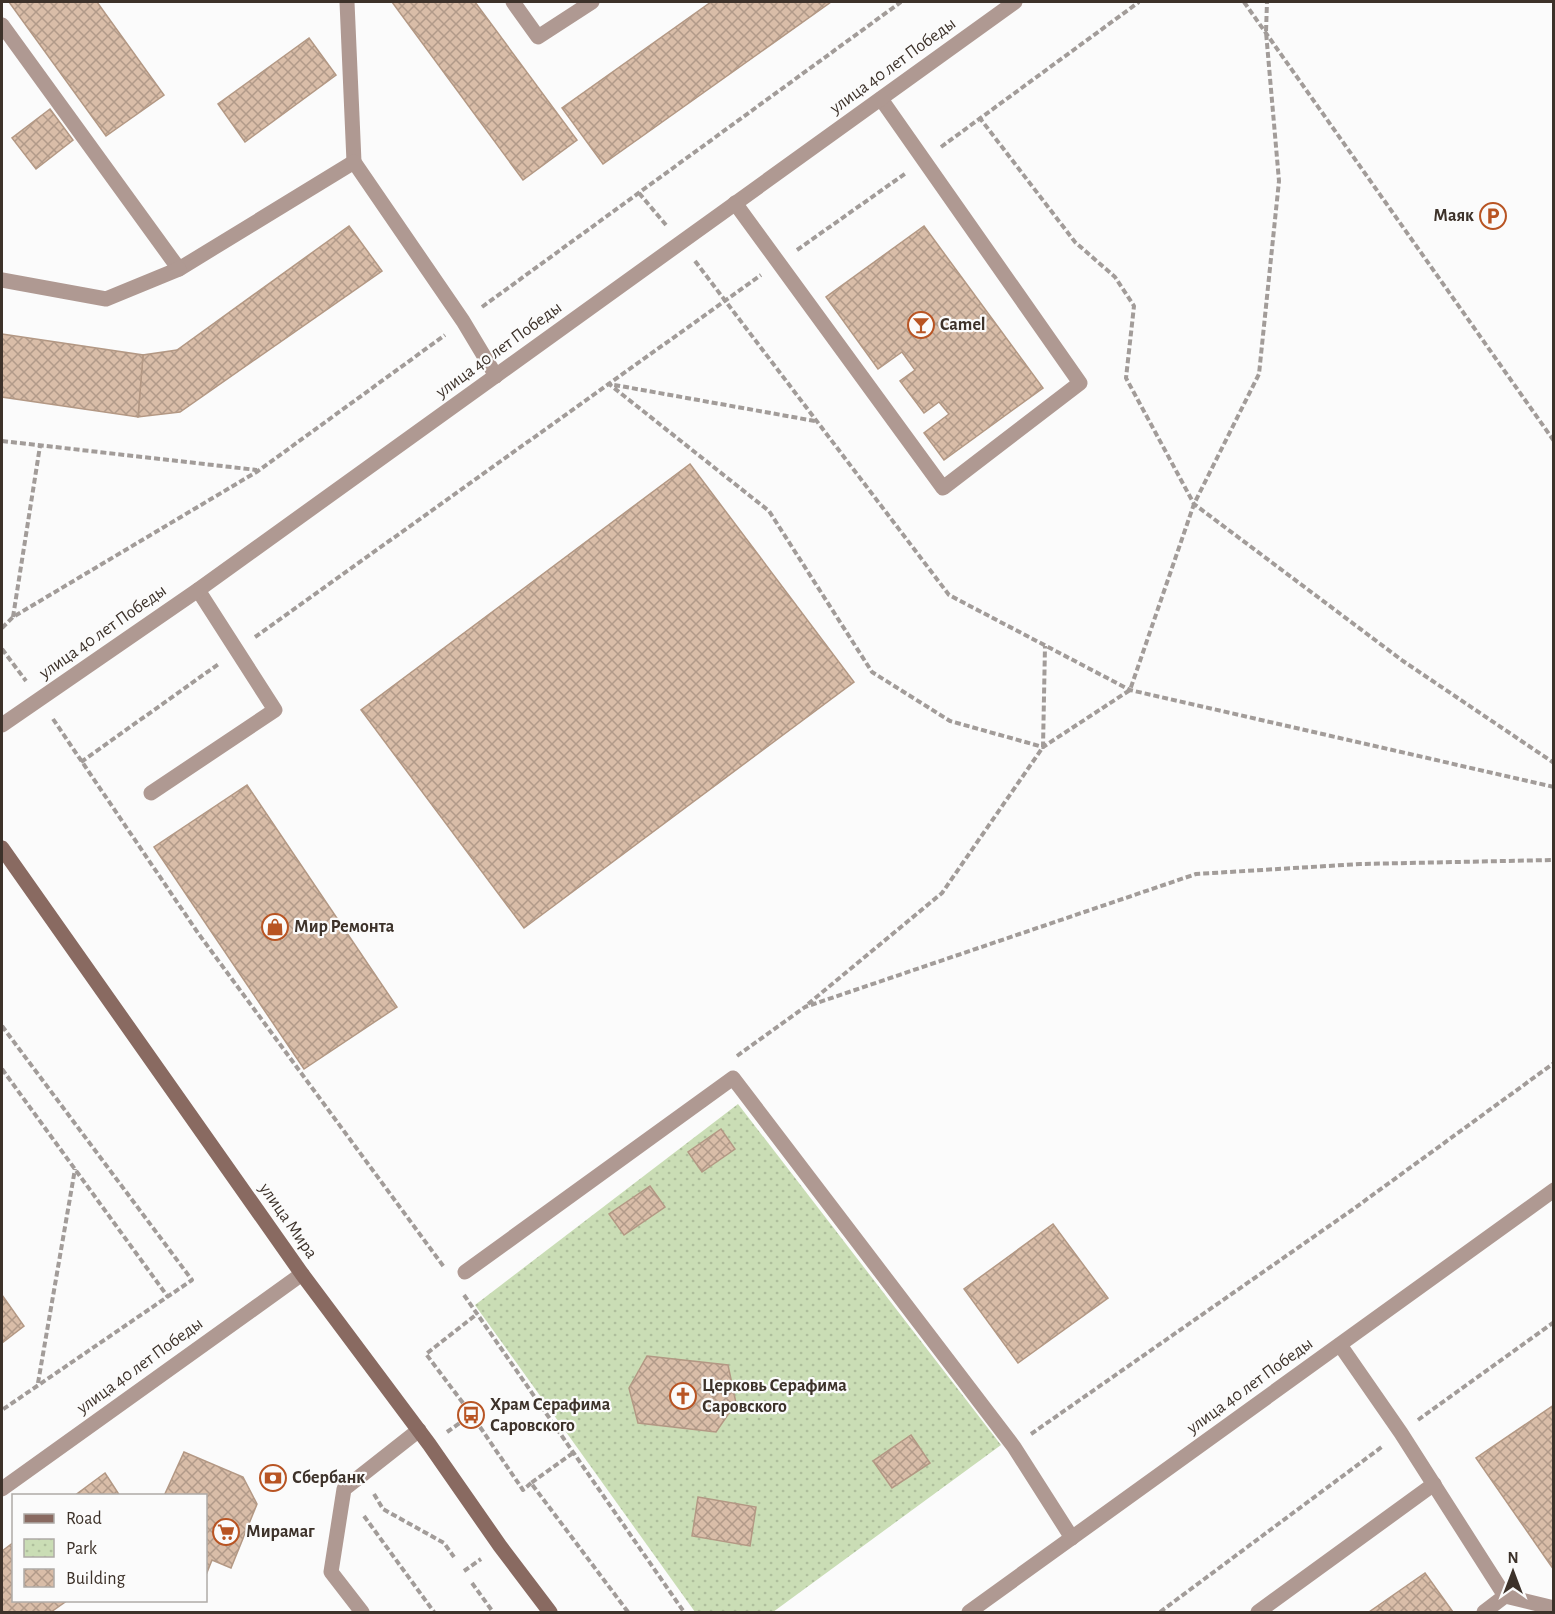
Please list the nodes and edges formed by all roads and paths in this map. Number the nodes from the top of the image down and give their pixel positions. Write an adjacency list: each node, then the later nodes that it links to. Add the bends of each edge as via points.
1 (346, 2): 11 (street)
2 (513, 2): 3 (street, via 538,37)
3 (592, 2)
4 (1015, 2): 8 (street, улица 40 лет Победы)
5 (1139, 2): 9 (path)
6 (1244, 2): 19 (path)
7 (2, 25): 14 (street)
8 (881, 99): 10 (street); 12 (street, улица 40 лет Победы)
9 (979, 117): 10 (path); 30 (path, via 1074,242 1115,277 1134,306 1126,378 1194,504 1403,661)
10 (924, 160): 13 (path); 13 (street, via 1080,383 943,488)
11 (354, 162): 14 (street); 17 (street)
12 (735, 203): 13 (street); 17 (street, улица 40 лет Победы)
13 (778, 263): 16 (path)
14 (178, 269): 15 (street, via 106,299)
15 (2, 280)
16 (724, 301): 24 (path, via 950,595); 26 (path)
17 (496, 376): 22 (street, улица 40 лет Победы)
18 (2, 441): 20 (path)
19 (1554, 441)
20 (40, 446): 21 (path); 23 (path)
21 (258, 471)
22 (198, 590): 26 (street); 27 (street, улица 40 лет Победы)
23 (13, 616)
24 (1045, 646): 31 (path, via 1130,690); 35 (path, via 1042,747 942,892)
25 (2, 649): 27 (path)
26 (237, 650): 29 (path); 32 (street, via 275,710)
27 (40, 699): 28 (street, улица 40 лет Победы); 29 (path)
28 (2, 725)
29 (81, 762): 42 (path, via 198,933 445,1268)
30 (1554, 763)
31 (1554, 787)
32 (151, 793)
33 (2, 848): 43 (street, улица Мира)
34 (1554, 860): 35 (path, via 1360,864 1196,874)
35 (806, 1007): 37 (path)
36 (2, 1026): 45 (path, via 192,1280)
37 (730, 1062)
38 (1554, 1063): 55 (path)
39 (2, 1069): 40 (path)
40 (75, 1170): 45 (path); 49 (path)
41 (1554, 1190): 48 (street, улица 40 лет Победы)
42 (460, 1267): 55 (street, via 733,1077)
43 (302, 1274): 53 (street, улица Мира); 60 (street, улица 40 лет Победы)
44 (458, 1287): 46 (path)
45 (168, 1297): 49 (path)
46 (477, 1314): 50 (path, via 426,1354); 56 (path)
47 (1554, 1322): 54 (path)
48 (1340, 1345): 54 (street); 62 (street, улица 40 лет Победы)
49 (38, 1384): 51 (path)
50 (463, 1403)
51 (2, 1410)
52 (480, 1427): 58 (path, via 523,1490)
53 (419, 1430): 57 (street); 70 (street, улица Мира)
54 (1401, 1433): 59 (street); 74 (path)
55 (1014, 1447): 62 (street)
56 (573, 1453): 58 (path); 72 (path)
57 (362, 1474): 61 (street); 63 (path, via 383,1509 444,1543)
58 (531, 1483): 71 (path)
59 (1434, 1484): 65 (street); 75 (street)
60 (2, 1489)
61 (344, 1489): 67 (street, via 331,1572); 68 (path)
62 (1072, 1538): 73 (street, улица 40 лет Победы)
63 (454, 1557)
64 (472, 1583): 69 (path)
65 (1505, 1596): 66 (street); 76 (street)
66 (1554, 1608)
67 (362, 1612)
68 (434, 1612)
69 (493, 1612)
70 (550, 1612)
71 (628, 1612)
72 (684, 1612)
73 (969, 1612)
74 (1160, 1612)
75 (1258, 1612)
76 (1484, 1612)

